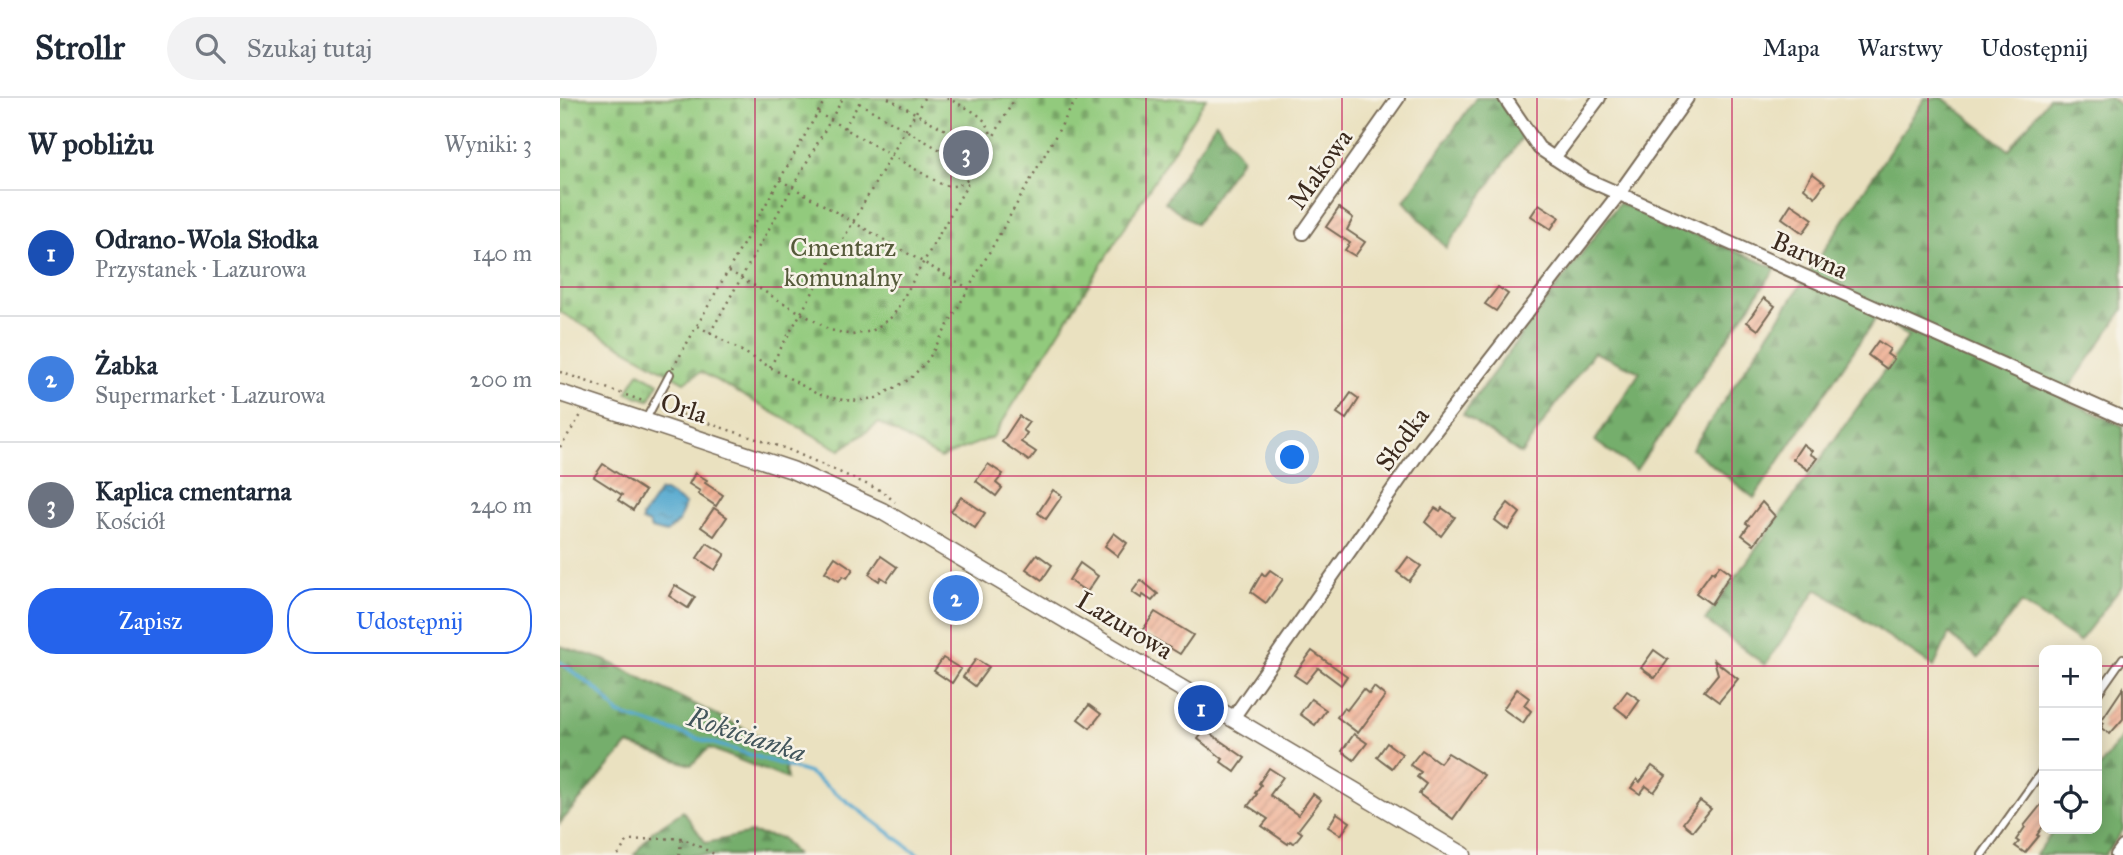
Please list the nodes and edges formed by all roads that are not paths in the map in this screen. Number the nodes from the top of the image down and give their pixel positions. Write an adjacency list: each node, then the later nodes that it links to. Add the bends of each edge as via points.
1 (1398, 98): 7 (street, Makowa)
2 (1505, 98): 5 (street, Barwna, via 1539,148)
3 (1599, 98): 5 (street)
4 (1687, 98): 6 (street, Słodka)
5 (1554, 158): 6 (street, Barwna)
6 (1618, 195): 10 (street, Barwna); 15 (street, Słodka, via 1421,449)
7 (1303, 233)
8 (670, 374): 11 (lane)
9 (560, 393): 11 (street, Orla, via 591,408)
10 (2123, 418)
11 (645, 421): 12 (street, Orla)
12 (792, 470): 15 (street, Lazurowa, via 882,511)
13 (2123, 658): 14 (lane)
14 (2102, 688)
15 (1233, 718): 18 (street, Lazurowa)
16 (2042, 771): 19 (lane)
17 (2123, 848): 20 (street)
18 (1463, 855)
19 (1982, 855)
20 (2118, 855)

